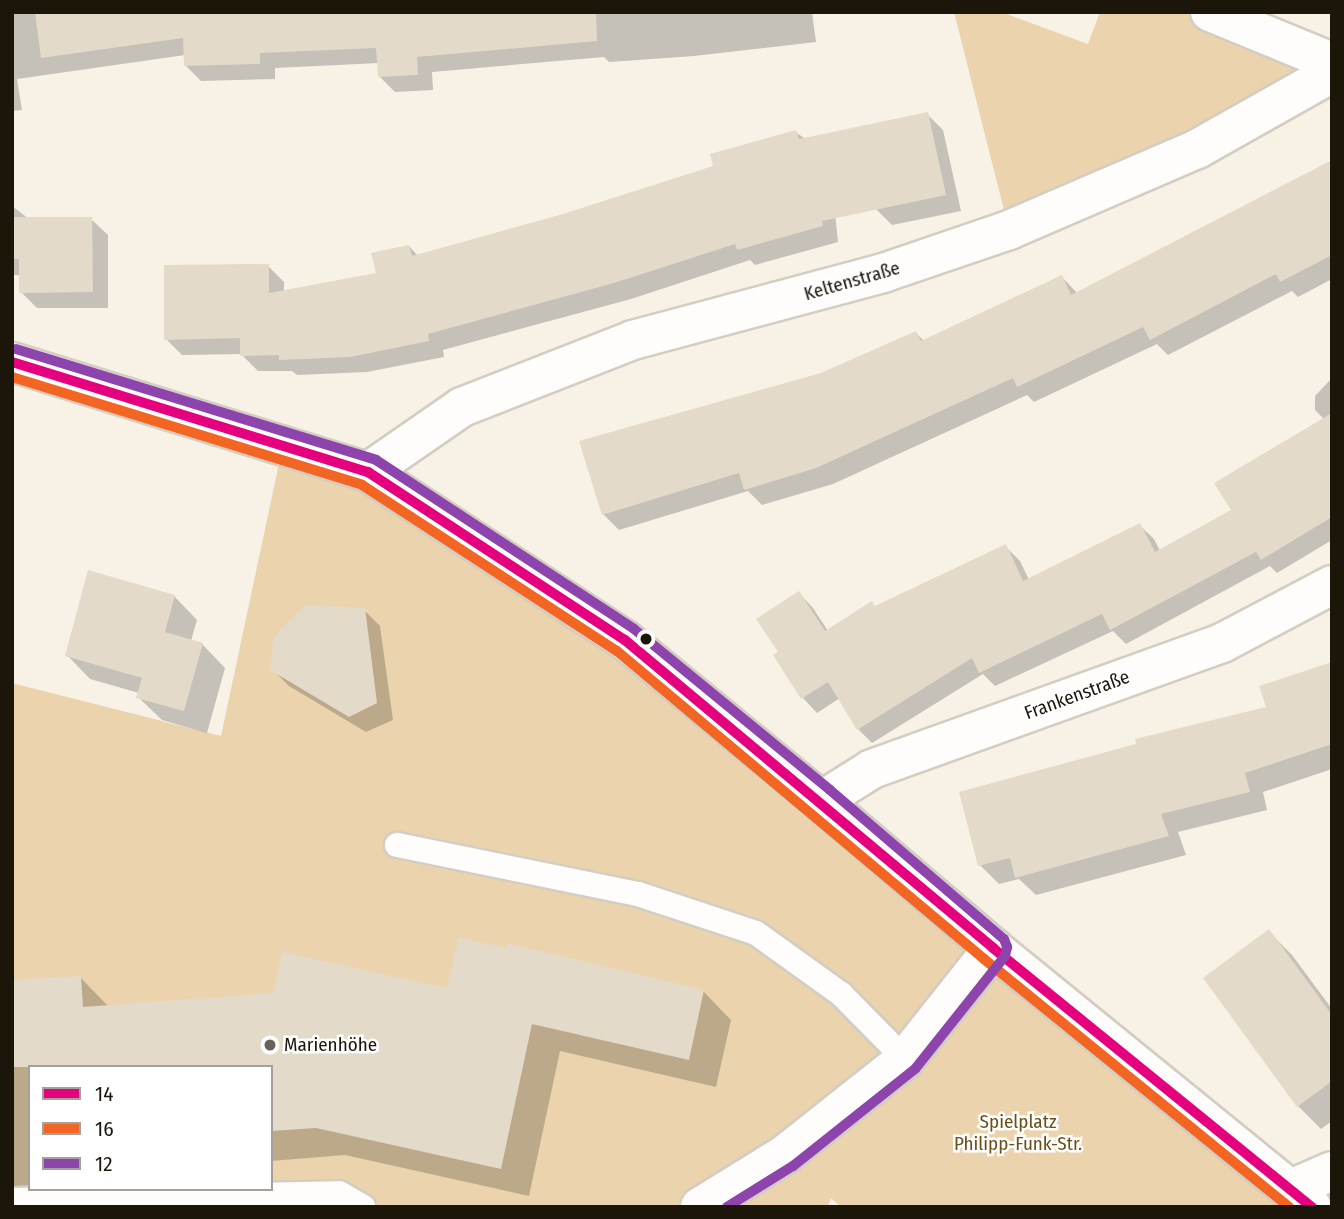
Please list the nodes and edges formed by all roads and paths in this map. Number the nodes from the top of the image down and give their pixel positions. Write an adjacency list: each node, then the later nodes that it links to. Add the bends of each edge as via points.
1 (1210, 12): 2 (street)
2 (1332, 62)
3 (1332, 73): 5 (street, Keltenstraße, via 1197,149 1009,230 883,273 634,340 462,407)
4 (12, 362): 5 (street)
5 (368, 472): 7 (street, via 625,640)
6 (1332, 585): 7 (street, Frankenstraße, via 1222,643 872,769)
7 (821, 801): 9 (street)
8 (397, 845): 10 (lane, via 638,894 756,933 841,994)
9 (993, 948): 10 (street); 12 (street)
10 (905, 1059): 15 (street, via 783,1155)
11 (1332, 1171): 12 (street)
12 (1301, 1198)
13 (12, 1200): 14 (lane, via 339,1193)
14 (363, 1207)
15 (700, 1207)

